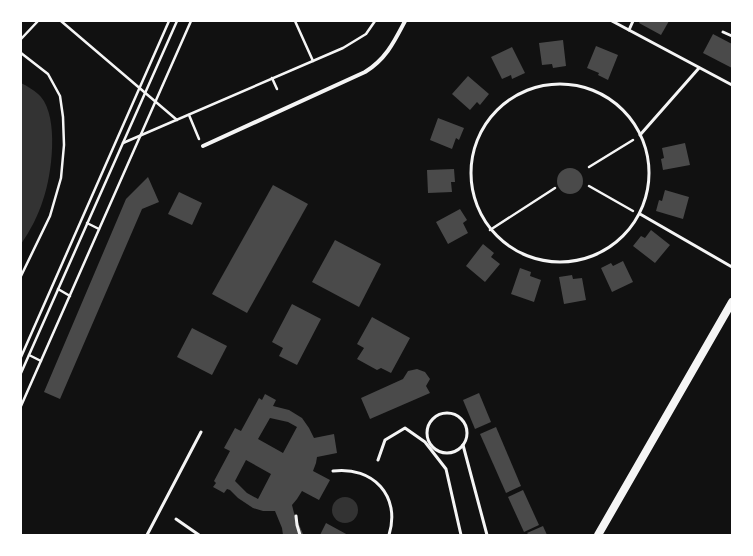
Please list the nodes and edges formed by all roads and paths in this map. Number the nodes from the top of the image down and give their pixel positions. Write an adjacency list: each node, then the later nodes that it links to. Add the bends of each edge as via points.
1 (38, 21): 14 (path)
2 (61, 21): 20 (path)
3 (169, 21): 20 (path)
4 (177, 21): 22 (path)
5 (191, 21): 23 (path)
6 (295, 21): 16 (path)
7 (375, 21): 16 (path, via 361,38)
8 (405, 21): 29 (street, via 389,51 365,72)
9 (612, 21): 11 (lane)
10 (633, 21): 11 (lane)
11 (629, 30): 17 (lane)
12 (723, 32): 13 (lane)
13 (732, 36)
14 (21, 39)
15 (21, 53): 38 (path, via 48,74 60,96 64,145 61,178 50,216)
16 (314, 61): 18 (path)
17 (699, 68): 19 (lane); 27 (lane)
18 (272, 78): 21 (path); 24 (path)
19 (732, 85)
20 (140, 88): 22 (path); 43 (path)
21 (278, 89)
22 (145, 93): 23 (path); 28 (path)
23 (156, 102): 25 (path); 26 (path)
24 (189, 115): 25 (path); 29 (path)
25 (177, 120): 26 (path)
26 (142, 134): 28 (path); 35 (path)
27 (640, 135): 30 (path); 33 (lane, via 648,155 650,175 647,195); 36 (lane, via 630,117 614,101 596,90 575,84 553,83 532,87 512,96 495,110 482,128 473,148 470,169 472,191 479,211)
28 (122, 143): 34 (path)
29 (203, 146)
30 (589, 167)
31 (589, 186): 33 (path)
32 (556, 188): 36 (path)
33 (640, 214): 36 (lane, via 625,235 605,250 576,261 557,262 532,258 509,247); 37 (lane)
34 (87, 223): 35 (path); 39 (path)
35 (100, 230): 40 (path)
36 (490, 230)
37 (732, 267)
38 (21, 276)
39 (58, 290): 40 (path); 42 (path)
40 (70, 296): 44 (path)
41 (732, 302): 59 (main road)
42 (29, 355): 44 (path); 45 (path)
43 (21, 357)
44 (41, 361): 46 (path)
45 (21, 373)
46 (21, 406)
47 (201, 432): 53 (lane)
48 (463, 445): 48 (lane, via 452,453 439,452 429,443 429,423 445,412 458,416 466,426 467,433); 58 (lane)
49 (378, 460): 57 (lane, via 385,440 405,428 425,442 446,469)
50 (333, 471): 56 (lane, via 352,470 361,473 383,490 392,516)
51 (296, 516): 55 (lane)
52 (176, 519): 54 (lane)
53 (146, 535)
54 (199, 535)
55 (300, 535)
56 (389, 535)
57 (461, 535)
58 (487, 535)
59 (598, 535)

